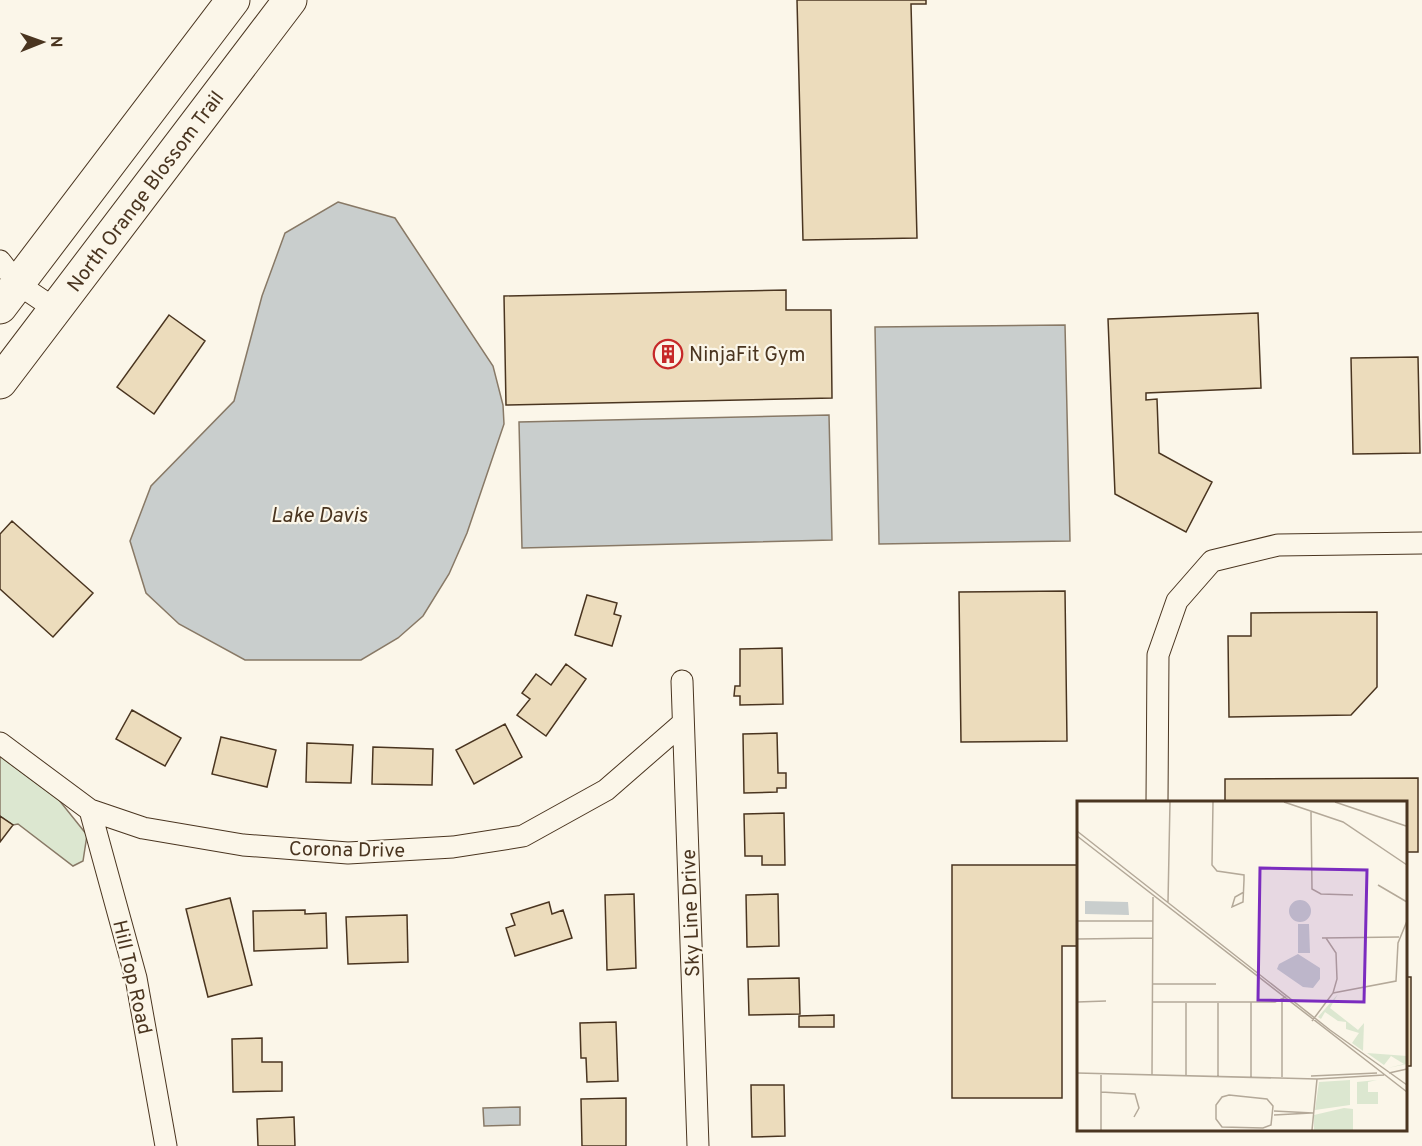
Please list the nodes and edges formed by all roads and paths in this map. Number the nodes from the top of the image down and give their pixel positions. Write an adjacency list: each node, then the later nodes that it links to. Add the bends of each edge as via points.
1 (233, 0): 3 (main road)
2 (290, 0): 4 (main road, North Orange Blossom Trail)
3 (6, 284): 4 (street)
4 (55, 309): 5 (main road, North Orange Blossom Trail)
5 (0, 382)
6 (1422, 543): 10 (street, via 1278,545 1212,561 1177,601 1158,655)
7 (682, 681): 8 (street, Sky Line Drive)
8 (683, 723): 11 (street, Corona Drive, via 606,790 523,836 453,847 348,853 243,846 143,828); 13 (street, Sky Line Drive)
9 (0, 743): 11 (street, Corona Drive)
10 (1157, 801)
11 (90, 810): 12 (street, Hill Top Road, via 136,978)
12 (166, 1146)
13 (698, 1146)

